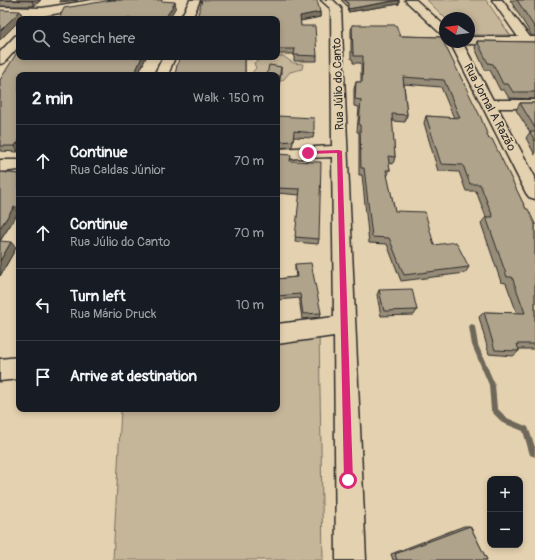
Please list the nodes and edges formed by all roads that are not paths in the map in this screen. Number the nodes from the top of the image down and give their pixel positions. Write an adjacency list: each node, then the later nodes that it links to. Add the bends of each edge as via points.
1 (113, 0): 7 (street)
2 (195, 0): 8 (street)
3 (326, 0): 19 (street, Rua Júlio do Canto, via 336,8)
4 (410, 0): 9 (street)
5 (497, 0): 11 (street)
6 (0, 11): 7 (street)
7 (39, 16)
8 (187, 16)
9 (439, 27)
10 (475, 41): 11 (street)
11 (531, 41)
12 (16, 42): 14 (street)
13 (459, 48): 17 (street, Rua Jornal A Razão)
14 (0, 60)
15 (168, 60): 16 (street)
16 (162, 72)
17 (488, 104): 18 (street); 23 (street, Rua Jornal A Razão)
18 (535, 104)
19 (339, 151): 20 (street); 24 (street, Rua Júlio do Canto)
20 (280, 154)
21 (16, 165): 22 (street)
22 (0, 166)
23 (535, 192)
24 (344, 325): 25 (street); 28 (street, Rua Júlio do Canto)
25 (280, 334)
26 (16, 368): 27 (street)
27 (0, 370)
28 (351, 560)

